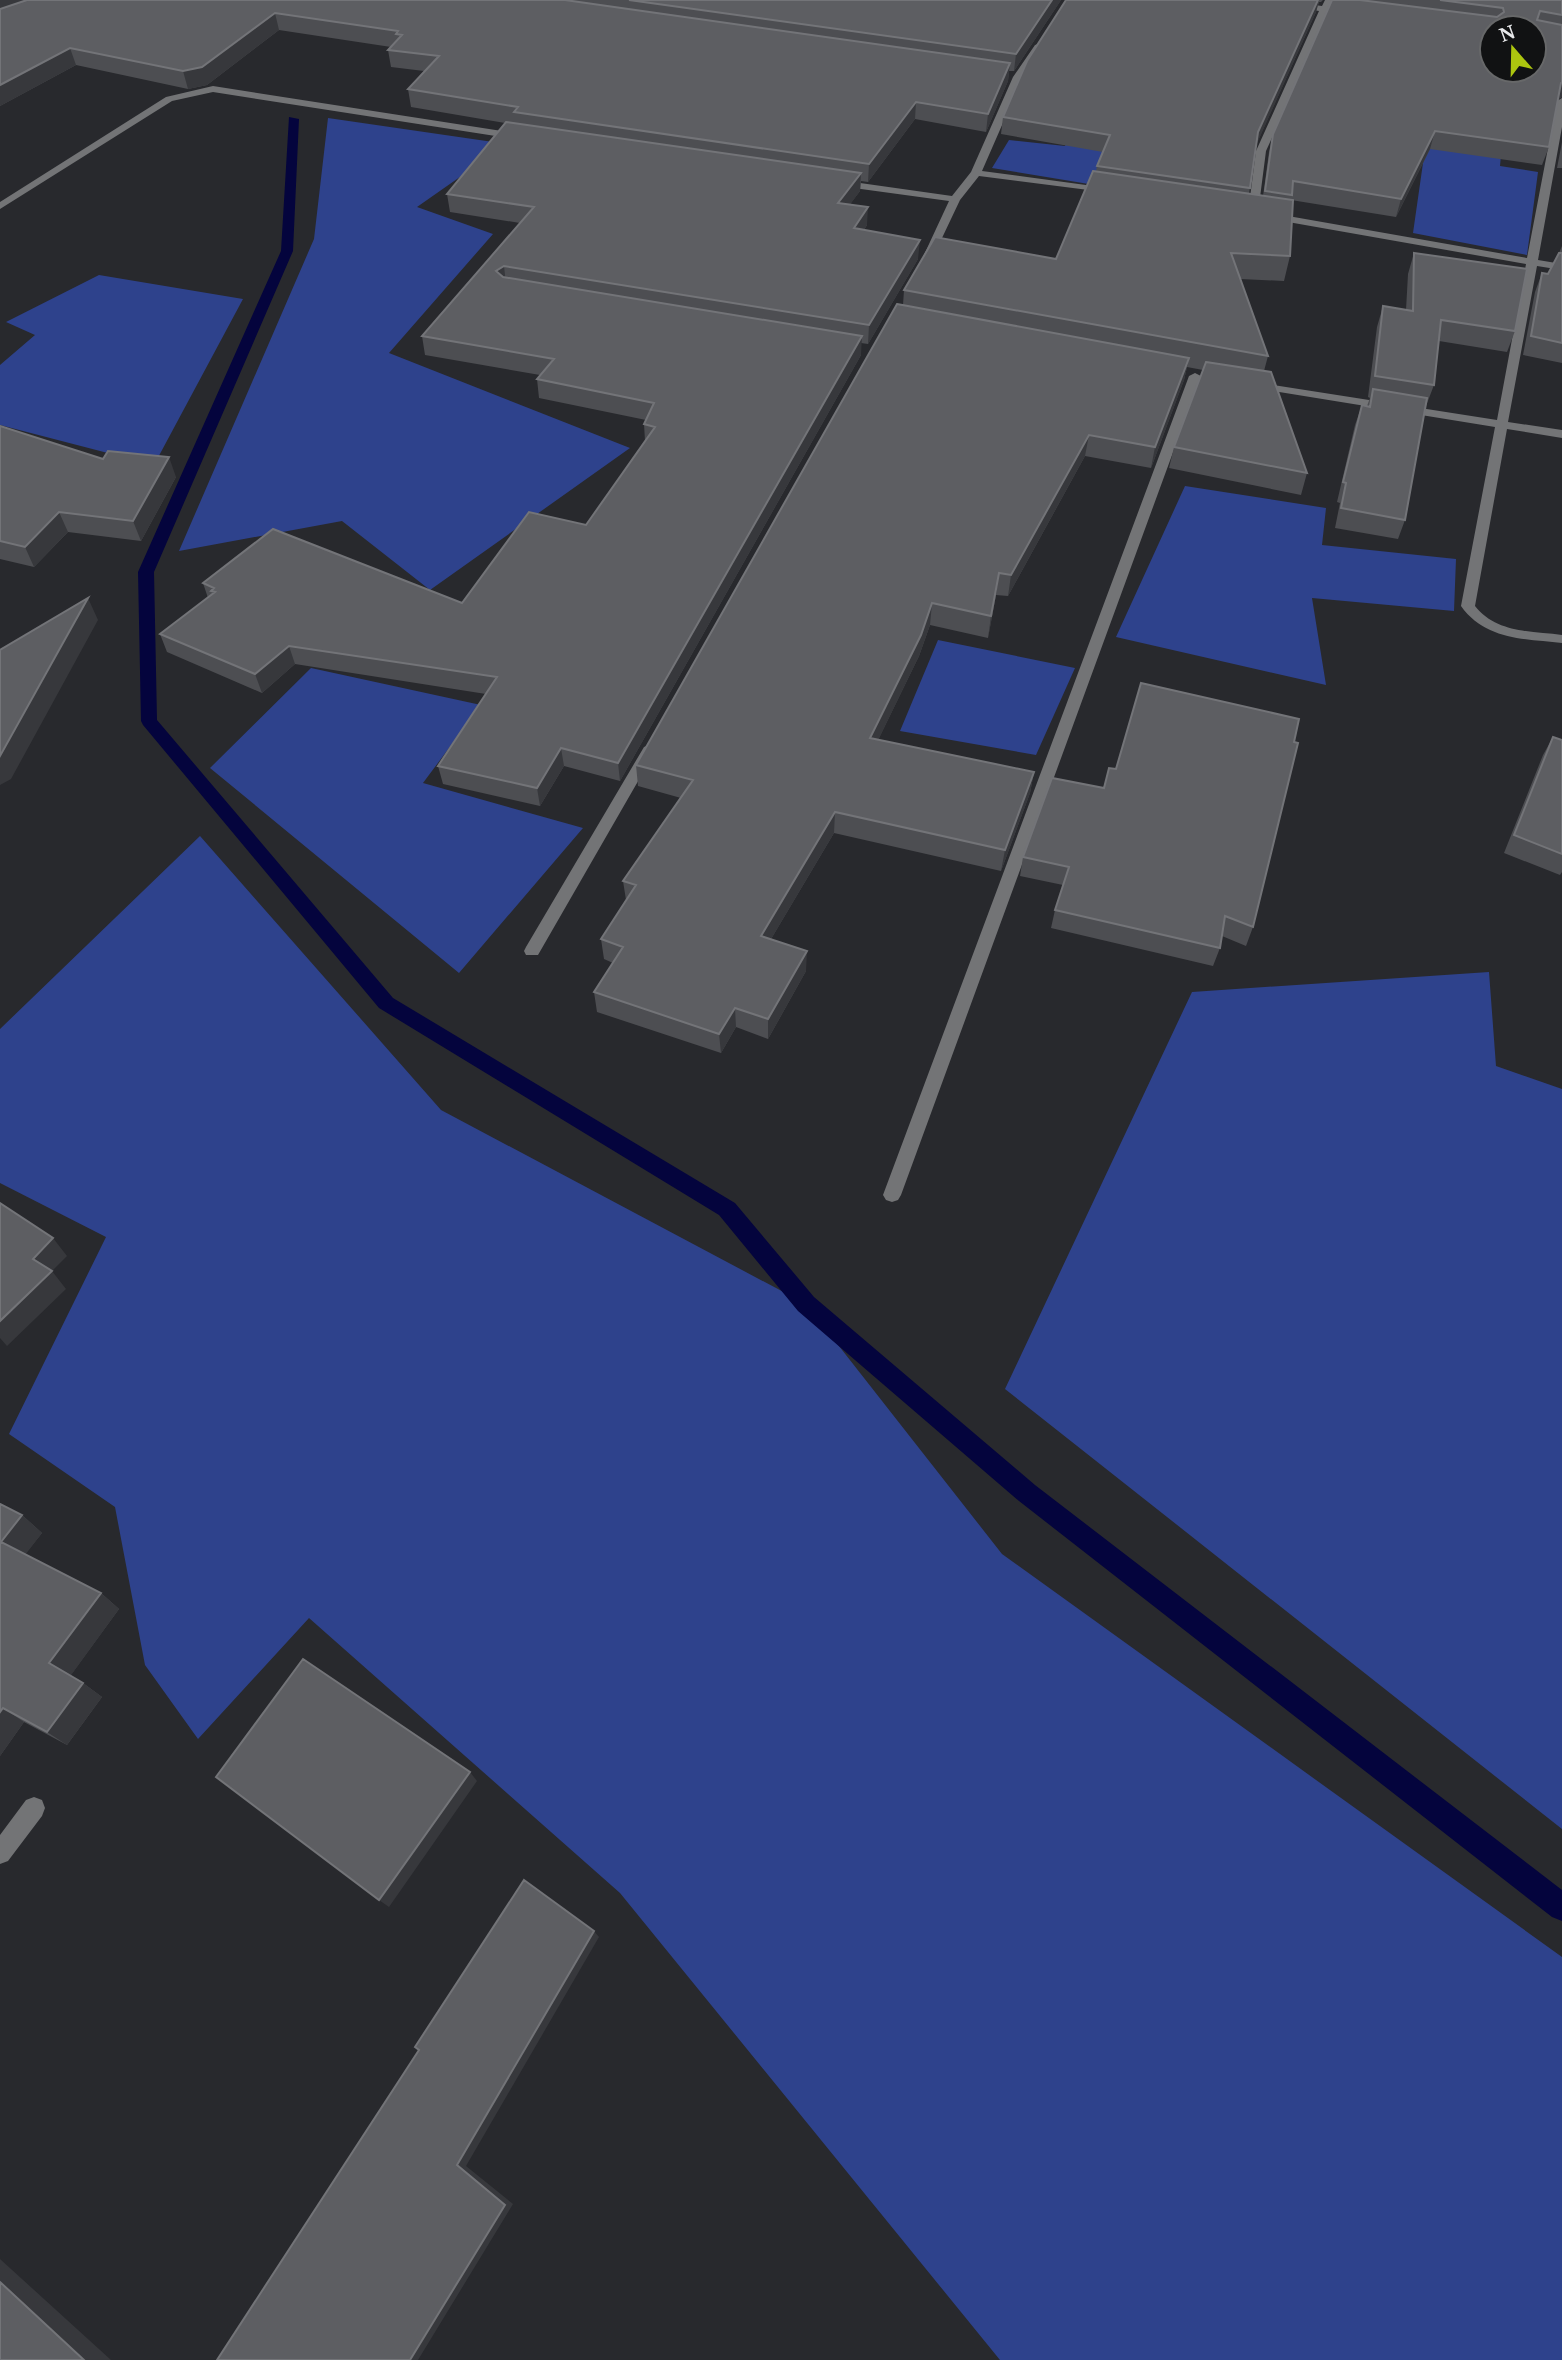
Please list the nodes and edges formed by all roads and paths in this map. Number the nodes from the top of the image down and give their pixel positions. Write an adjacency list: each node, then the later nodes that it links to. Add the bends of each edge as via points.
1 (1259, 0): 2 (street)
2 (1328, 5): 3 (street); 13 (street, via 1261,151)
3 (1354, 13)
4 (1047, 33): 7 (street, via 1012,76)
5 (1562, 101): 14 (street)
6 (529, 138): 11 (street, via 213,89 169,99)
7 (976, 173): 9 (street); 10 (street)
8 (832, 182): 10 (street)
9 (1118, 192)
10 (955, 199): 16 (street)
11 (0, 206)
12 (1240, 211): 13 (street)
13 (1253, 213): 14 (street)
14 (1530, 263): 15 (street); 19 (street)
15 (1562, 268)
16 (918, 274)
17 (1195, 376): 24 (street)
18 (1244, 384): 19 (street)
19 (1503, 424): 20 (street); 21 (street, via 1468,606 1484,624 1511,633)
20 (1562, 434)
21 (1562, 639)
22 (653, 742): 23 (street)
23 (532, 951)
24 (892, 1195)
25 (34, 1808): 26 (street)
26 (0, 1853)

